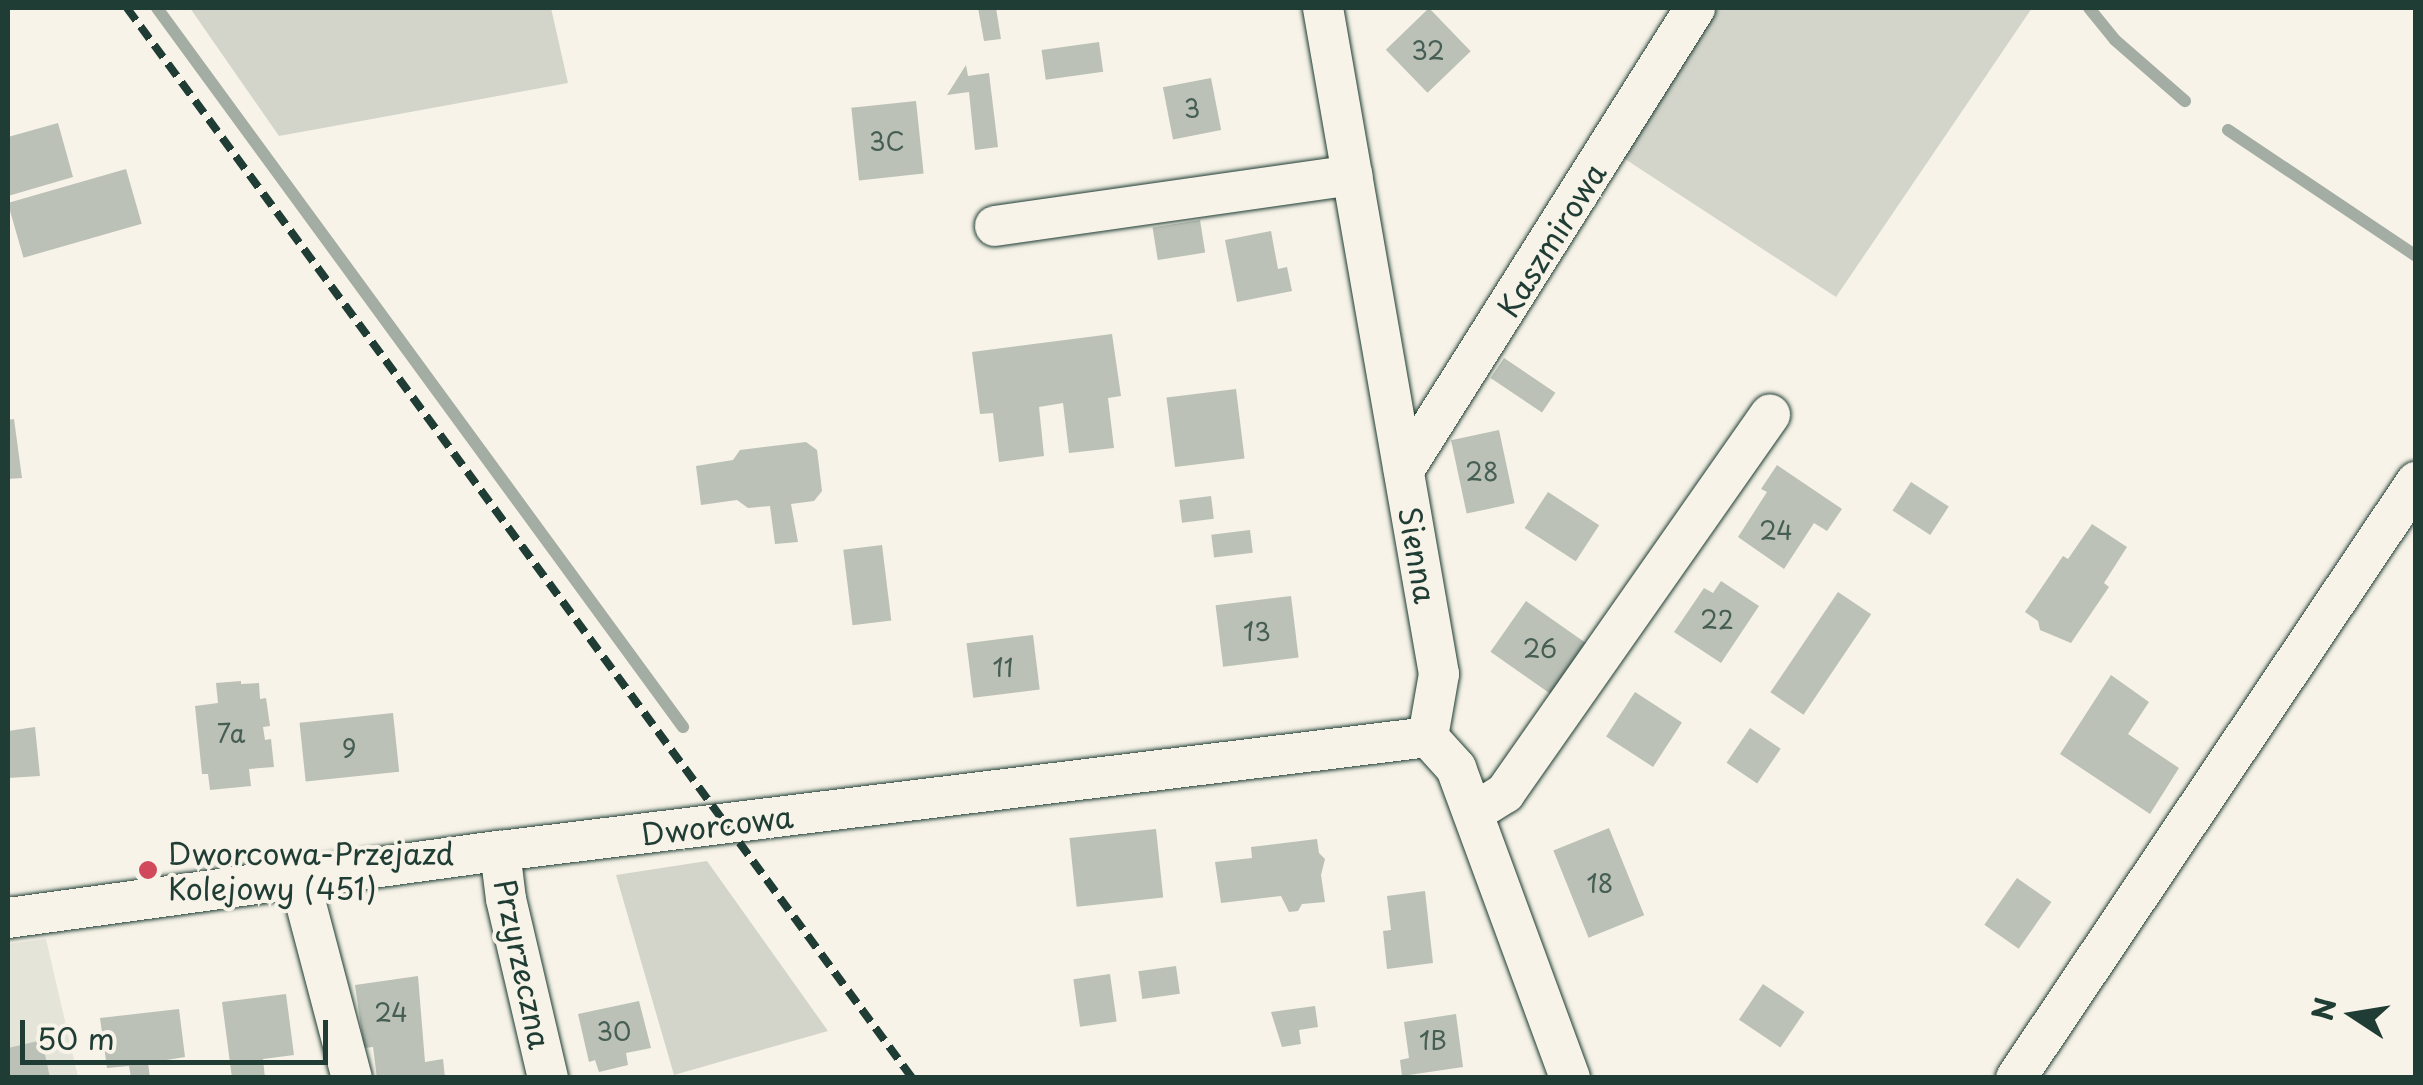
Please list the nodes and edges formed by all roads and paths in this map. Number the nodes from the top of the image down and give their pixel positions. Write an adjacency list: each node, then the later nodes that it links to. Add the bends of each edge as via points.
1 (1323, 8): 3 (street, Sienna)
2 (1696, 8): 6 (street, Kaszmirowa)
3 (1352, 176): 4 (street); 6 (street, Sienna)
4 (995, 226)
5 (1770, 414): 9 (street, via 1505,793)
6 (1404, 470): 8 (street, Sienna, via 1439,674)
7 (2416, 482): 16 (street)
8 (1428, 737): 9 (street, via 1456,768); 10 (street, Dworcowa)
9 (1473, 813): 15 (street)
10 (500, 851): 11 (street, Dworcowa); 14 (street, Przyrzeczna)
11 (299, 878): 12 (street, Dworcowa); 13 (street)
12 (8, 918)
13 (352, 1078)
14 (548, 1078)
15 (1570, 1078)
16 (2016, 1078)

